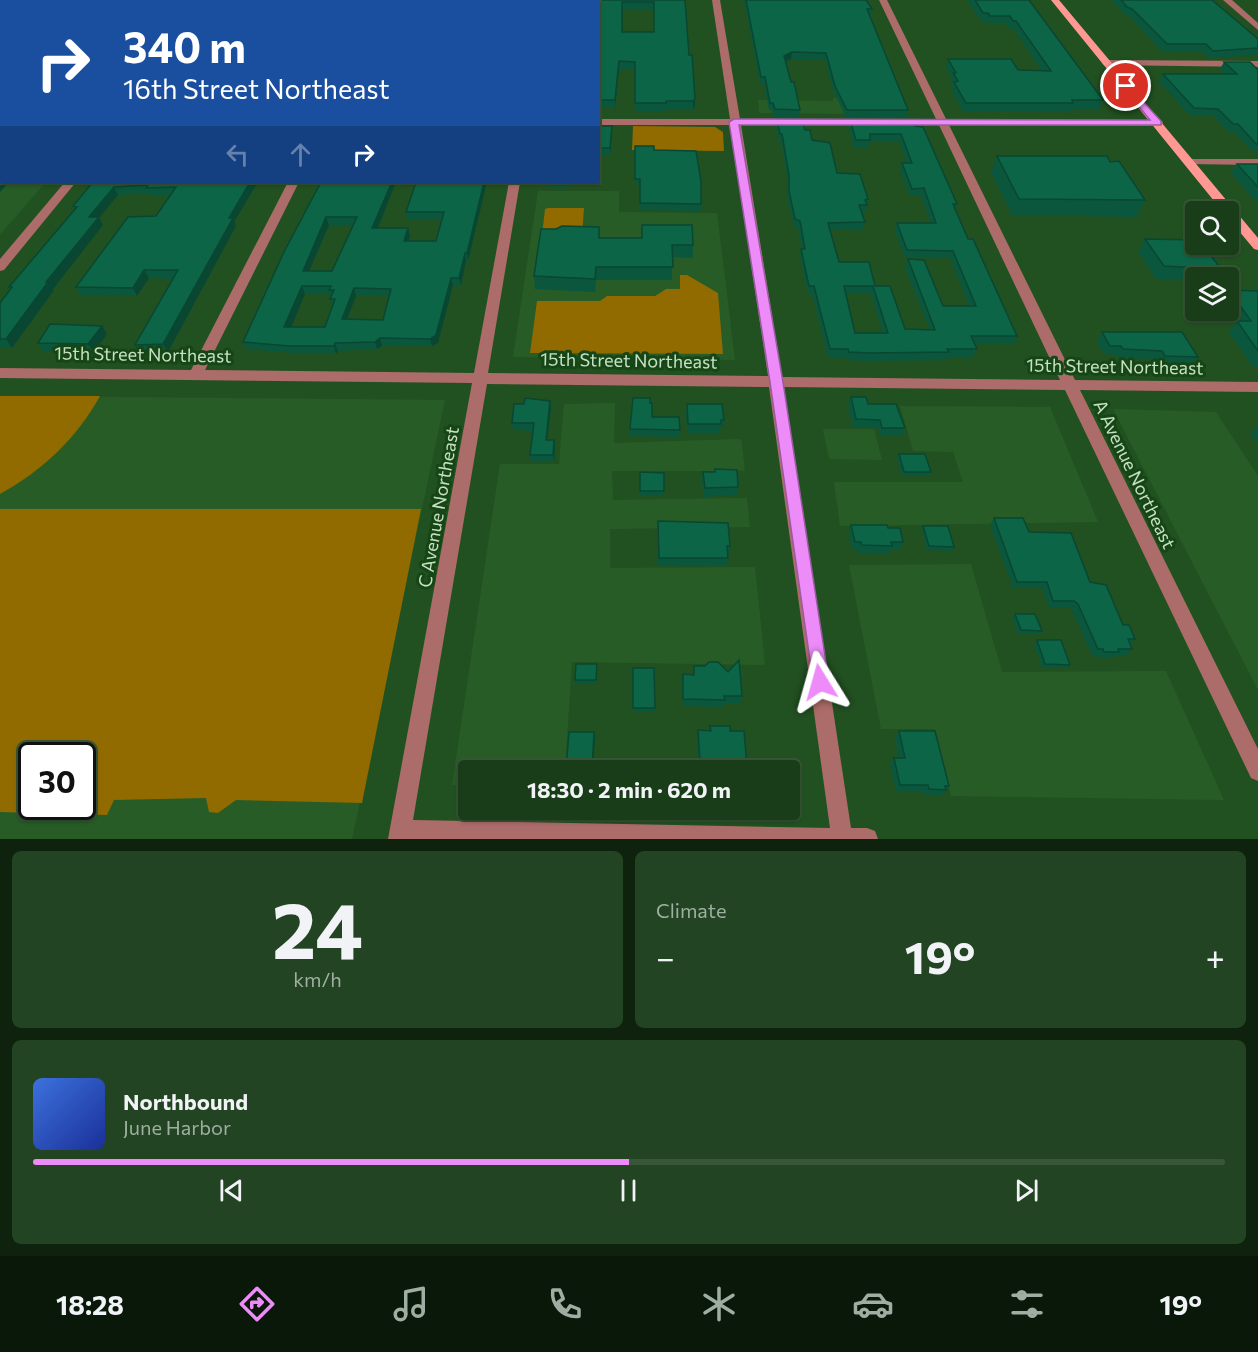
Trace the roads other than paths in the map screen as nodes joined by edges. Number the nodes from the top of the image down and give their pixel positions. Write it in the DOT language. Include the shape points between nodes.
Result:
graph roads {
  1 [pos="716,0"];
  2 [pos="883,0"];
  3 [pos="1055,0"];
  4 [pos="1227,0"];
  5 [pos="1258,27"];
  6 [pos="1107,63"];
  7 [pos="1258,64"];
  8 [pos="600,122"];
  9 [pos="734,122"];
  10 [pos="876,122"];
  11 [pos="888,122"];
  12 [pos="941,122"];
  13 [pos="1158,123"];
  14 [pos="1190,162"];
  15 [pos="1258,162"];
  16 [pos="69,183"];
  17 [pos="292,183"];
  18 [pos="515,183"];
  19 [pos="1258,246"];
  20 [pos="0,267"];
  21 [pos="0,373"];
  22 [pos="196,374"];
  23 [pos="481,378"];
  24 [pos="776,382"];
  25 [pos="1070,385"];
  26 [pos="1258,387"];
  27 [pos="1258,771"];
  28 [pos="399,835"];
  29 [pos="842,839"];
  30 [pos="867,839"];
  1 -- 9 [label="street"];
  2 -- 12 [label="street, A Avenue Northeast"];
  3 -- 6 [label="main road"];
  4 -- 5 [label="street"];
  6 -- 7 [label="street"];
  6 -- 13 [label="main road"];
  8 -- 9 [label="street"];
  9 -- 10 [label="street"];
  9 -- 24 [label="street"];
  11 -- 12 [label="street"];
  12 -- 13 [label="street"];
  12 -- 25 [label="street, A Avenue Northeast"];
  13 -- 14 [label="main road"];
  14 -- 15 [label="street"];
  14 -- 19 [label="main road"];
  16 -- 20 [label="street"];
  17 -- 22 [label="street"];
  18 -- 23 [label="street, C Avenue Northeast"];
  21 -- 22 [label="street, 15th Street Northeast"];
  22 -- 23 [label="street, 15th Street Northeast"];
  23 -- 24 [label="street, 15th Street Northeast"];
  23 -- 28 [label="street, C Avenue Northeast"];
  24 -- 25 [label="street, 15th Street Northeast"];
  24 -- 29 [label="street"];
  25 -- 26 [label="street, 15th Street Northeast"];
  25 -- 27 [label="street, A Avenue Northeast"];
  28 -- 29 [label="street"];
  29 -- 30 [label="street"];
}
